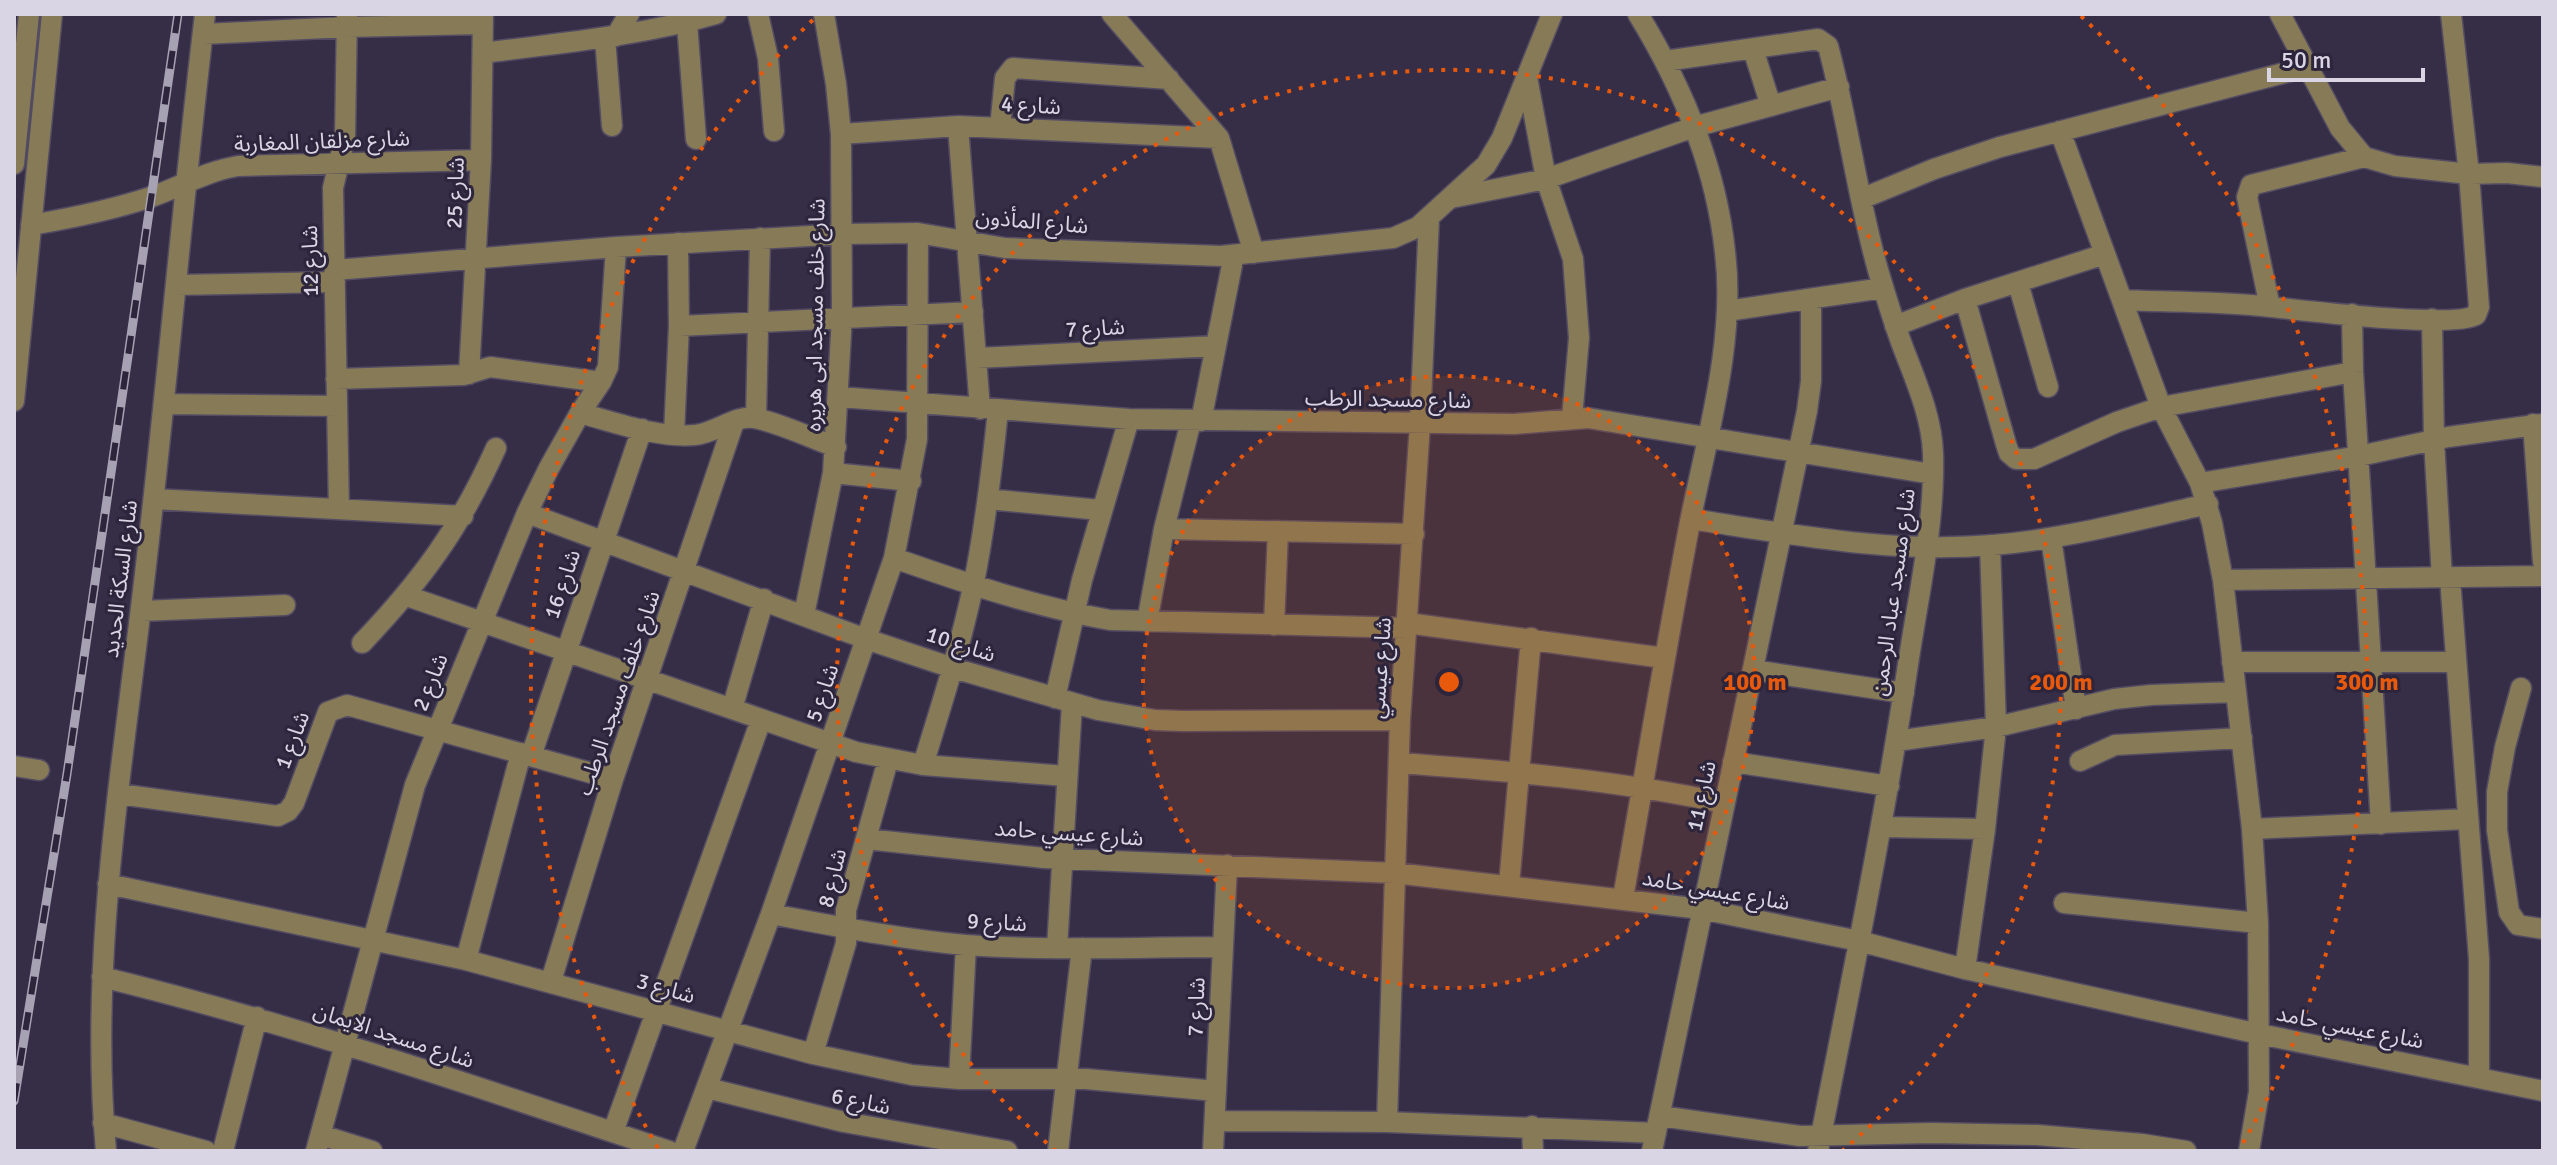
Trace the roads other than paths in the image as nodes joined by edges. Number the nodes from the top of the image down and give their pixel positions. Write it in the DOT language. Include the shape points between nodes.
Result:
graph roads {
  1 [pos="29,14"];
  2 [pos="52,14"];
  3 [pos="629,14"];
  4 [pos="716,14"];
  5 [pos="758,14"];
  6 [pos="824,14"];
  7 [pos="1112,14"];
  8 [pos="1552,14"];
  9 [pos="1638,14"];
  10 [pos="2280,14"];
  11 [pos="2451,14"];
  12 [pos="483,19"];
  13 [pos="347,20"];
  14 [pos="687,23"];
  15 [pos="204,24"];
  16 [pos="610,37"];
  17 [pos="1753,49"];
  18 [pos="483,53"];
  19 [pos="1665,61"];
  20 [pos="2307,67"];
  21 [pos="18,73"];
  22 [pos="46,75"];
  23 [pos="1527,76"];
  24 [pos="1169,79"];
  25 [pos="1839,87"];
  26 [pos="1771,106"];
  27 [pos="612,126"];
  28 [pos="958,126"];
  29 [pos="1694,127"];
  30 [pos="1000,128"];
  31 [pos="774,131"];
  32 [pos="2060,131"];
  33 [pos="841,134"];
  34 [pos="1219,138"];
  35 [pos="696,139"];
  36 [pos="2364,157"];
  37 [pos="481,160"];
  38 [pos="339,163"];
  39 [pos="14,164"];
  40 [pos="2469,174"];
  41 [pos="2543,177"];
  42 [pos="1546,179"];
  43 [pos="187,183"];
  44 [pos="1451,198"];
  45 [pos="1861,199"];
  46 [pos="1429,218"];
  47 [pos="31,225"];
  48 [pos="918,233"];
  49 [pos="844,234"];
  50 [pos="760,238"];
  51 [pos="967,240"];
  52 [pos="678,243"];
  53 [pos="616,247"];
  54 [pos="1244,254"];
  55 [pos="2105,254"];
  56 [pos="477,259"];
  57 [pos="335,276"];
  58 [pos="2018,283"];
  59 [pos="176,285"];
  60 [pos="1883,288"];
  61 [pos="1811,299"];
  62 [pos="1965,299"];
  63 [pos="2122,300"];
  64 [pos="2270,307"];
  65 [pos="1727,311"];
  66 [pos="973,312"];
  67 [pos="919,314"];
  68 [pos="2352,314"];
  69 [pos="842,317"];
  70 [pos="2432,319"];
  71 [pos="757,323"];
  72 [pos="679,326"];
  73 [pos="1895,326"];
  74 [pos="1216,346"];
  75 [pos="976,358"];
  76 [pos="2353,372"];
  77 [pos="469,374"];
  78 [pos="336,379"];
  79 [pos="601,382"];
  80 [pos="2048,387"];
  81 [pos="839,397"];
  82 [pos="14,401"];
  83 [pos="919,403"];
  84 [pos="164,404"];
  85 [pos="337,406"];
  86 [pos="2161,407"];
  87 [pos="989,409"];
  88 [pos="580,413"];
  89 [pos="756,418"];
  90 [pos="1572,418"];
  91 [pos="1129,419"];
  92 [pos="1196,421"];
  93 [pos="734,422"];
  94 [pos="1420,424"];
  95 [pos="2538,424"];
  96 [pos="642,429"];
  97 [pos="674,434"];
  98 [pos="1707,437"];
  99 [pos="2434,440"];
  100 [pos="836,447"];
  101 [pos="496,448"];
  102 [pos="1798,452"];
  103 [pos="2359,456"];
  104 [pos="833,473"];
  105 [pos="1932,474"];
  106 [pos="911,481"];
  107 [pos="2200,483"];
  108 [pos="154,499"];
  109 [pos="988,499"];
  110 [pos="2208,504"];
  111 [pos="339,509"];
  112 [pos="1100,510"];
  113 [pos="527,513"];
  114 [pos="463,516"];
  115 [pos="1691,519"];
  116 [pos="1164,529"];
  117 [pos="1278,531"];
  118 [pos="1782,533"];
  119 [pos="1414,534"];
  120 [pos="2051,538"];
  121 [pos="602,541"];
  122 [pos="1990,545"];
  123 [pos="1926,547"];
  124 [pos="894,558"];
  125 [pos="2543,562"];
  126 [pos="685,571"];
  127 [pos="2543,576"];
  128 [pos="2366,578"];
  129 [pos="2446,578"];
  130 [pos="2223,580"];
  131 [pos="973,585"];
  132 [pos="407,596"];
  133 [pos="764,599"];
  134 [pos="285,605"];
  135 [pos="141,611"];
  136 [pos="1073,613"];
  137 [pos="804,615"];
  138 [pos="1147,622"];
  139 [pos="480,623"];
  140 [pos="1274,625"];
  141 [pos="1407,625"];
  142 [pos="1531,638"];
  143 [pos="866,639"];
  144 [pos="362,643"];
  145 [pos="565,651"];
  146 [pos="1664,658"];
  147 [pos="2232,662"];
  148 [pos="2456,662"];
  149 [pos="2371,663"];
  150 [pos="953,668"];
  151 [pos="1753,670"];
  152 [pos="648,679"];
  153 [pos="2521,688"];
  154 [pos="2236,692"];
  155 [pos="1904,693"];
  156 [pos="1064,701"];
  157 [pos="732,709"];
  158 [pos="2076,709"];
  159 [pos="761,720"];
  160 [pos="1400,720"];
  161 [pos="1996,727"];
  162 [pos="437,730"];
  163 [pos="2242,738"];
  164 [pos="1896,741"];
  165 [pos="830,744"];
  166 [pos="526,754"];
  167 [pos="888,760"];
  168 [pos="2080,761"];
  169 [pos="1733,762"];
  170 [pos="1399,763"];
  171 [pos="923,765"];
  172 [pos="14,766"];
  173 [pos="39,770"];
  174 [pos="1519,772"];
  175 [pos="1066,776"];
  176 [pos="613,779"];
  177 [pos="1642,786"];
  178 [pos="1889,786"];
  179 [pos="119,794"];
  180 [pos="1724,803"];
  181 [pos="2467,819"];
  182 [pos="2381,824"];
  183 [pos="1883,827"];
  184 [pos="1985,829"];
  185 [pos="2252,829"];
  186 [pos="866,839"];
  187 [pos="1062,859"];
  188 [pos="1227,865"];
  189 [pos="1395,873"];
  190 [pos="108,884"];
  191 [pos="1509,885"];
  192 [pos="1623,898"];
  193 [pos="2064,903"];
  194 [pos="1701,909"];
  195 [pos="771,914"];
  196 [pos="2258,923"];
  197 [pos="846,927"];
  198 [pos="2543,929"];
  199 [pos="373,940"];
  200 [pos="1859,941"];
  201 [pos="966,945"];
  202 [pos="1222,947"];
  203 [pos="1057,948"];
  204 [pos="1082,948"];
  205 [pos="466,960"];
  206 [pos="1965,969"];
  207 [pos="102,977"];
  208 [pos="551,981"];
  209 [pos="659,1010"];
  210 [pos="257,1017"];
  211 [pos="728,1032"];
  212 [pos="2259,1034"];
  213 [pos="346,1043"];
  214 [pos="813,1054"];
  215 [pos="2479,1077"];
  216 [pos="959,1079"];
  217 [pos="1065,1079"];
  218 [pos="707,1088"];
  219 [pos="1216,1091"];
  220 [pos="2543,1091"];
  221 [pos="1215,1121"];
  222 [pos="1387,1122"];
  223 [pos="103,1123"];
  224 [pos="1532,1126"];
  225 [pos="613,1132"];
  226 [pos="1656,1133"];
  227 [pos="318,1143"];
  228 [pos="1819,1144"];
  229 [pos="106,1151"];
  230 [pos="206,1151"];
  231 [pos="223,1151"];
  232 [pos="372,1151"];
  233 [pos="669,1151"];
  234 [pos="683,1151"];
  235 [pos="1007,1151"];
  236 [pos="1058,1151"];
  237 [pos="1213,1151"];
  238 [pos="1533,1151"];
  239 [pos="2186,1151"];
  240 [pos="2249,1151"];
  1 -- 21 [label="street"];
  2 -- 22 [label="street"];
  3 -- 16 [label="street"];
  4 -- 14 [label="street"];
  5 -- 31 [label="street"];
  6 -- 33 [label="street, شارع خلف مسجد ابى هريره"];
  7 -- 24 [label="street"];
  8 -- 23 [label="street, شارع المأذون"];
  9 -- 19 [label="street"];
  10 -- 20 [label="street"];
  11 -- 40 [label="street"];
  12 -- 13 [label="street"];
  12 -- 18 [label="street, شارع 25"];
  13 -- 15 [label="street"];
  13 -- 38 [label="street, شارع 12" via="345,137"];
  14 -- 16 [label="street"];
  14 -- 35 [label="street"];
  15 -- 43 [label="street, شارع السكة الحديد"];
  16 -- 18 [label="street"];
  16 -- 27 [label="street"];
  17 -- 19 [label="street"];
  17 -- 25 [label="street, شارع مسجد عباد الرحمن" via="1818,39 1828,46"];
  17 -- 26 [label="street"];
  18 -- 37 [label="street, شارع 25"];
  19 -- 29 [label="street"];
  20 -- 32 [label="street"];
  20 -- 36 [label="street" via="2340,128"];
  21 -- 22 [label="street"];
  21 -- 39 [label="street"];
  22 -- 47 [label="street"];
  23 -- 42 [label="street"];
  23 -- 44 [label="street, شارع المأذون" via="1486,165"];
  24 -- 30 [label="street" via="1013,68 1005,78"];
  24 -- 34 [label="street"];
  25 -- 26 [label="street"];
  25 -- 45 [label="street, شارع مسجد عباد الرحمن"];
  26 -- 29 [label="street"];
  28 -- 30 [label="street, شارع 4"];
  28 -- 33 [label="street, شارع 4"];
  28 -- 51 [label="street"];
  29 -- 42 [label="street"];
  29 -- 65 [label="street" via="1721,223"];
  30 -- 34 [label="street, شارع 4"];
  32 -- 45 [label="street" via="1967,157"];
  32 -- 55 [label="street"];
  33 -- 49 [label="street, شارع خلف مسجد ابى هريره"];
  34 -- 54 [label="street"];
  36 -- 40 [label="street"];
  36 -- 64 [label="street" via="2251,185 2247,197"];
  37 -- 38 [label="street, شارع مزلقان المغاربة"];
  37 -- 56 [label="street, شارع 25"];
  38 -- 43 [label="street, شارع مزلقان المغاربة" via="238,166"];
  38 -- 57 [label="street, شارع 12" via="333,188"];
  40 -- 41 [label="street"];
  40 -- 70 [label="street" via="2478,312 2467,319"];
  42 -- 44 [label="street"];
  42 -- 90 [label="street" via="1577,287"];
  43 -- 47 [label="street, شارع مزلقان المغاربة" via="113,209"];
  43 -- 59 [label="street, شارع السكة الحديد"];
  44 -- 46 [label="street, شارع المأذون"];
  45 -- 60 [label="street, شارع مسجد عباد الرحمن"];
  46 -- 54 [label="street, شارع المأذون" via="1393,238"];
  46 -- 94 [label="street, شارع عيسي"];
  47 -- 82 [label="street"];
  48 -- 49 [label="street, شارع المأذون"];
  48 -- 51 [label="street, شارع المأذون"];
  48 -- 67 [label="street, شارع 5"];
  49 -- 50 [label="street, شارع المأذون"];
  49 -- 69 [label="street, شارع خلف مسجد ابى هريره"];
  50 -- 52 [label="street, شارع المأذون"];
  50 -- 71 [label="street"];
  51 -- 54 [label="street, شارع المأذون" via="1005,248"];
  51 -- 66 [label="street"];
  52 -- 53 [label="street, شارع المأذون"];
  52 -- 72 [label="street"];
  53 -- 56 [label="street, شارع المأذون"];
  53 -- 79 [label="street, شارع 2" via="610,354"];
  54 -- 74 [label="street"];
  55 -- 58 [label="street"];
  55 -- 63 [label="street"];
  56 -- 57 [label="street, شارع المأذون"];
  56 -- 77 [label="street, شارع 25"];
  57 -- 59 [label="street, شارع المأذون"];
  57 -- 78 [label="street, شارع 12"];
  58 -- 62 [label="street"];
  58 -- 80 [label="street"];
  59 -- 84 [label="street, شارع السكة الحديد"];
  60 -- 61 [label="street"];
  60 -- 73 [label="street, شارع مسجد عباد الرحمن"];
  61 -- 65 [label="street"];
  61 -- 102 [label="street, شارع 11" via="1811,381"];
  62 -- 73 [label="street"];
  62 -- 86 [label="street" via="2006,444 2016,459 2043,456"];
  63 -- 64 [label="street"];
  63 -- 86 [label="street"];
  64 -- 68 [label="street"];
  65 -- 98 [label="street"];
  66 -- 67 [label="street"];
  66 -- 75 [label="street"];
  67 -- 69 [label="street"];
  67 -- 83 [label="street, شارع 5"];
  68 -- 70 [label="street"];
  68 -- 76 [label="street"];
  69 -- 71 [label="street"];
  69 -- 81 [label="street, شارع خلف مسجد ابى هريره"];
  70 -- 99 [label="street"];
  71 -- 72 [label="street"];
  71 -- 89 [label="street"];
  72 -- 97 [label="street"];
  73 -- 105 [label="street, شارع مسجد عباد الرحمن" via="1927,412"];
  74 -- 75 [label="street, شارع 7"];
  74 -- 92 [label="street"];
  75 -- 87 [label="street"];
  76 -- 86 [label="street"];
  76 -- 103 [label="street"];
  77 -- 78 [label="street"];
  77 -- 79 [label="street" via="490,367"];
  78 -- 85 [label="street, شارع 12"];
  79 -- 88 [label="street, شارع 2"];
  81 -- 83 [label="street, شارع مسجد الرطب"];
  81 -- 100 [label="street, شارع خلف مسجد ابى هريره"];
  83 -- 87 [label="street, شارع مسجد الرطب"];
  83 -- 106 [label="street, شارع 5"];
  84 -- 85 [label="street"];
  84 -- 108 [label="street, شارع السكة الحديد"];
  85 -- 111 [label="street, شارع 12"];
  86 -- 107 [label="street"];
  87 -- 91 [label="street, شارع مسجد الرطب"];
  87 -- 109 [label="street"];
  88 -- 96 [label="street"];
  88 -- 113 [label="street, شارع 2"];
  89 -- 93 [label="street"];
  89 -- 100 [label="street"];
  90 -- 94 [label="street, شارع مسجد الرطب" via="1529,424"];
  90 -- 98 [label="street, شارع مسجد الرطب"];
  91 -- 92 [label="street, شارع مسجد الرطب"];
  91 -- 112 [label="street"];
  92 -- 94 [label="street, شارع مسجد الرطب"];
  92 -- 116 [label="street"];
  93 -- 97 [label="street" via="709,433"];
  93 -- 126 [label="street, شارع خلف مسجد الرطب"];
  94 -- 119 [label="street, شارع عيسي"];
  95 -- 99 [label="street"];
  95 -- 125 [label="street"];
  96 -- 97 [label="street"];
  96 -- 121 [label="street, شارع 16"];
  98 -- 102 [label="street, شارع مسجد الرطب"];
  98 -- 115 [label="street"];
  99 -- 103 [label="street"];
  99 -- 129 [label="street"];
  100 -- 104 [label="street, شارع خلف مسجد ابى هريره"];
  101 -- 114 [label="street"];
  102 -- 105 [label="street, شارع مسجد الرطب"];
  102 -- 118 [label="street, شارع 11"];
  103 -- 107 [label="street"];
  103 -- 128 [label="street"];
  104 -- 106 [label="street"];
  104 -- 137 [label="street, شارع خلف مسجد ابى هريره"];
  105 -- 123 [label="street, شارع مسجد عباد الرحمن"];
  106 -- 124 [label="street, شارع 5"];
  107 -- 110 [label="street"];
  108 -- 111 [label="street"];
  108 -- 135 [label="street, شارع السكة الحديد"];
  109 -- 112 [label="street"];
  109 -- 131 [label="street"];
  110 -- 120 [label="street"];
  110 -- 130 [label="street"];
  111 -- 114 [label="street"];
  112 -- 136 [label="street"];
  113 -- 121 [label="street, شارع 10"];
  113 -- 139 [label="street, شارع 2"];
  114 -- 132 [label="street"];
  115 -- 118 [label="street"];
  115 -- 146 [label="street"];
  116 -- 117 [label="street"];
  116 -- 138 [label="street"];
  117 -- 119 [label="street"];
  117 -- 140 [label="street"];
  118 -- 123 [label="street"];
  118 -- 151 [label="street, شارع 11"];
  119 -- 141 [label="street, شارع عيسي"];
  120 -- 122 [label="street"];
  120 -- 158 [label="street"];
  121 -- 126 [label="street, شارع 10"];
  121 -- 145 [label="street, شارع 16"];
  122 -- 123 [label="street"];
  122 -- 161 [label="street"];
  123 -- 155 [label="street, شارع مسجد عباد الرحمن"];
  124 -- 131 [label="street"];
  124 -- 143 [label="street, شارع 5"];
  126 -- 133 [label="street, شارع 10"];
  126 -- 152 [label="street, شارع خلف مسجد الرطب"];
  127 -- 129 [label="street"];
  128 -- 129 [label="street"];
  128 -- 130 [label="street"];
  128 -- 149 [label="street"];
  129 -- 148 [label="street"];
  130 -- 147 [label="street"];
  131 -- 136 [label="street"];
  131 -- 150 [label="street"];
  132 -- 139 [label="street"];
  132 -- 144 [label="street"];
  133 -- 137 [label="street, شارع 10"];
  133 -- 157 [label="street"];
  134 -- 135 [label="street"];
  135 -- 179 [label="street, شارع السكة الحديد"];
  136 -- 138 [label="street"];
  136 -- 156 [label="street"];
  137 -- 143 [label="street, شارع 10"];
  138 -- 140 [label="street"];
  139 -- 145 [label="street"];
  139 -- 162 [label="street, شارع 2"];
  140 -- 141 [label="street"];
  141 -- 142 [label="street"];
  141 -- 160 [label="street, شارع عيسي"];
  142 -- 146 [label="street"];
  142 -- 174 [label="street"];
  143 -- 150 [label="street, شارع 10"];
  143 -- 165 [label="street, شارع 5"];
  145 -- 152 [label="street"];
  145 -- 166 [label="street, شارع 16"];
  146 -- 177 [label="street"];
  147 -- 149 [label="street"];
  147 -- 154 [label="street"];
  148 -- 149 [label="street"];
  148 -- 181 [label="street"];
  149 -- 182 [label="street"];
  150 -- 156 [label="street, شارع 10"];
  150 -- 171 [label="street"];
  151 -- 155 [label="street"];
  151 -- 169 [label="street, شارع 11"];
  152 -- 157 [label="street"];
  152 -- 176 [label="street, شارع خلف مسجد الرطب"];
  153 -- 198 [label="street" via="2497,792 2497,830 2509,912 2518,925"];
  154 -- 158 [label="street" via="2151,695"];
  154 -- 163 [label="street"];
  155 -- 164 [label="street, شارع مسجد عباد الرحمن"];
  156 -- 160 [label="street, شارع 10" via="1155,720"];
  156 -- 175 [label="street"];
  157 -- 159 [label="street"];
  158 -- 161 [label="street"];
  159 -- 165 [label="street"];
  159 -- 209 [label="street"];
  160 -- 170 [label="street, شارع عيسي"];
  161 -- 164 [label="street"];
  161 -- 184 [label="street"];
  162 -- 166 [label="street, شارع 1"];
  162 -- 179 [label="street, شارع 1" via="347,705 328,712 294,803 278,816"];
  162 -- 199 [label="street, شارع 2" via="405,816"];
  163 -- 168 [label="street" via="2124,743"];
  163 -- 185 [label="street"];
  164 -- 178 [label="street, شارع مسجد عباد الرحمن"];
  165 -- 167 [label="street"];
  165 -- 195 [label="street, شارع 5"];
  166 -- 176 [label="street, شارع 1"];
  166 -- 205 [label="street, شارع 16"];
  167 -- 171 [label="street"];
  167 -- 186 [label="street, شارع 8"];
  169 -- 178 [label="street"];
  169 -- 180 [label="street, شارع 11"];
  170 -- 174 [label="street"];
  170 -- 189 [label="street, شارع عيسي"];
  171 -- 175 [label="street"];
  172 -- 173 [label="street"];
  174 -- 177 [label="street"];
  174 -- 191 [label="street"];
  175 -- 187 [label="street"];
  176 -- 208 [label="street, شارع خلف مسجد الرطب"];
  177 -- 180 [label="street"];
  177 -- 192 [label="street"];
  178 -- 183 [label="street, شارع مسجد عباد الرحمن"];
  179 -- 190 [label="street, شارع السكة الحديد"];
  180 -- 194 [label="street, شارع 11"];
  181 -- 182 [label="street"];
  181 -- 215 [label="street" via="2479,959"];
  182 -- 185 [label="street"];
  183 -- 184 [label="street"];
  183 -- 200 [label="street, شارع مسجد عباد الرحمن"];
  184 -- 206 [label="street"];
  185 -- 196 [label="street"];
  186 -- 187 [label="street, شارع عيسي حامد"];
  186 -- 197 [label="street, شارع 8"];
  187 -- 188 [label="street, شارع عيسي حامد"];
  187 -- 203 [label="street"];
  188 -- 189 [label="street, شارع عيسي حامد"];
  188 -- 202 [label="street, شارع 7"];
  189 -- 191 [label="street, شارع عيسي حامد"];
  189 -- 222 [label="street, شارع عيسي"];
  190 -- 199 [label="street, شارع 3"];
  190 -- 207 [label="street, شارع السكة الحديد"];
  191 -- 192 [label="street, شارع عيسي حامد"];
  192 -- 194 [label="street, شارع عيسي حامد"];
  193 -- 196 [label="street"];
  194 -- 200 [label="street, شارع عيسي حامد"];
  194 -- 226 [label="street, شارع 11"];
  195 -- 197 [label="street, شارع 9"];
  195 -- 211 [label="street, شارع 5"];
  196 -- 212 [label="street"];
  197 -- 201 [label="street, شارع 9"];
  197 -- 214 [label="street, شارع 8" via="846,943"];
  199 -- 205 [label="street, شارع 3"];
  199 -- 213 [label="street, شارع 2"];
  200 -- 206 [label="street, شارع عيسي حامد"];
  200 -- 228 [label="street, شارع مسجد عباد الرحمن"];
  201 -- 203 [label="street, شارع 9"];
  201 -- 216 [label="street"];
  202 -- 204 [label="street, شارع 9"];
  202 -- 219 [label="street, شارع 7"];
  203 -- 204 [label="street, شارع 9"];
  204 -- 217 [label="street"];
  205 -- 208 [label="street, شارع 3"];
  206 -- 212 [label="street, شارع عيسي حامد"];
  207 -- 210 [label="street, شارع مسجد الايمان"];
  207 -- 223 [label="street, شارع السكة الحديد"];
  208 -- 209 [label="street, شارع 3"];
  209 -- 211 [label="street, شارع 3"];
  209 -- 225 [label="street"];
  210 -- 213 [label="street, شارع مسجد الايمان"];
  210 -- 231 [label="street"];
  211 -- 214 [label="street, شارع 3"];
  211 -- 218 [label="street, شارع 5"];
  212 -- 215 [label="street, شارع عيسي حامد"];
  212 -- 240 [label="street" via="2259,1092"];
  213 -- 225 [label="street, شارع مسجد الايمان"];
  213 -- 227 [label="street, شارع 2"];
  214 -- 216 [label="street, شارع 3"];
  215 -- 220 [label="street, شارع عيسي حامد"];
  216 -- 217 [label="street, شارع 3"];
  217 -- 219 [label="street, شارع 3"];
  217 -- 236 [label="street"];
  218 -- 234 [label="street, شارع 5"];
  218 -- 235 [label="street, شارع 6" via="844,1122"];
  219 -- 221 [label="street, شارع 7"];
  221 -- 222 [label="street"];
  221 -- 237 [label="street, شارع 7"];
  222 -- 224 [label="street"];
  223 -- 229 [label="street, شارع السكة الحديد"];
  223 -- 230 [label="street"];
  224 -- 226 [label="street"];
  224 -- 238 [label="street"];
  225 -- 233 [label="street, شارع مسجد الايمان"];
  226 -- 228 [label="street" via="1777,1134"];
  227 -- 232 [label="street"];
  228 -- 239 [label="street" via="1931,1133 2037,1135"];
}
